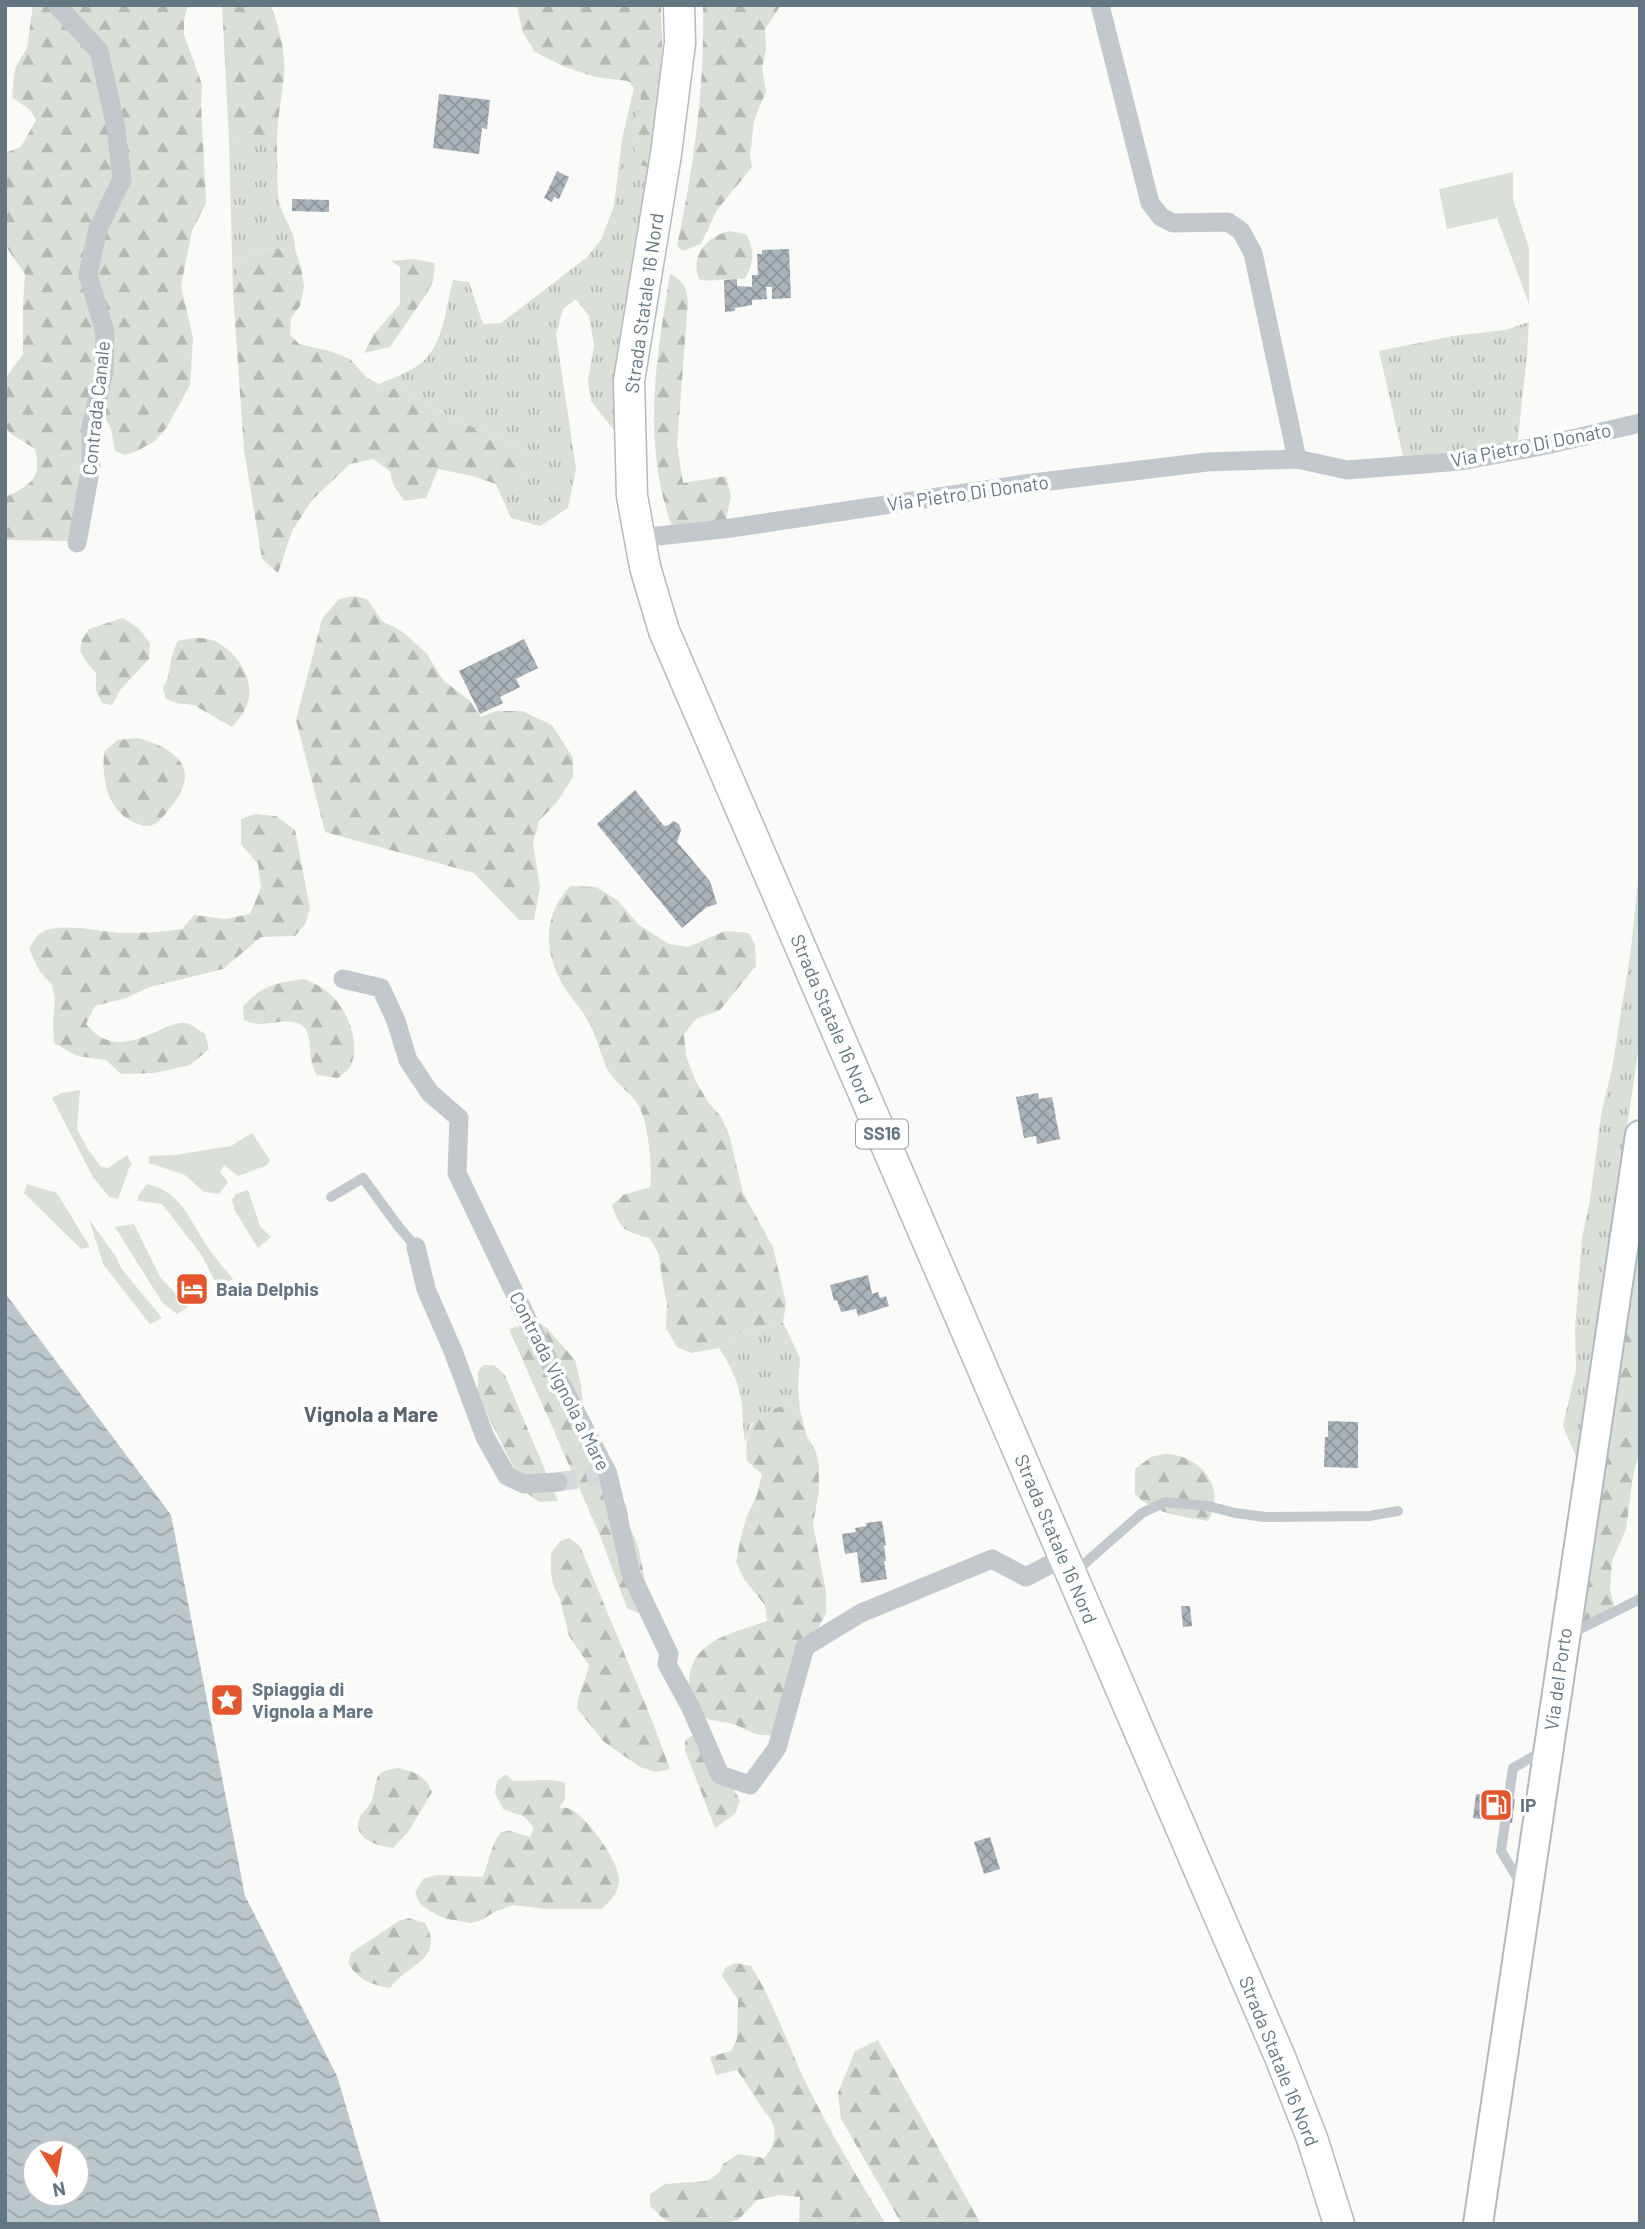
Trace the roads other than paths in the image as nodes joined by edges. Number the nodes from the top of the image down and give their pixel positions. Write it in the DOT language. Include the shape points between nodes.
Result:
graph roads {
  1 [pos="57,5"];
  2 [pos="679,5"];
  3 [pos="1100,5"];
  4 [pos="1640,423"];
  5 [pos="1297,459"];
  6 [pos="640,538"];
  7 [pos="76,543"];
  8 [pos="343,979"];
  9 [pos="1640,1135"];
  10 [pos="331,1197"];
  11 [pos="416,1247"];
  12 [pos="558,1482"];
  13 [pos="1398,1511"];
  14 [pos="1068,1566"];
  15 [pos="1640,1599"];
  16 [pos="1565,1637"];
  17 [pos="1339,2224"];
  18 [pos="1479,2224"];
  1 -- 7 [label="street, Contrada Canale" via="99,51 122,179 98,229 88,275 105,332 104,371 91,428 91,466"];
  2 -- 6 [label="main road, Strada Statale 16 Nord / SS16" via="680,43 666,154 629,381 632,496"];
  3 -- 5 [label="street" via="1150,203 1173,223 1228,222 1241,231 1253,253"];
  4 -- 5 [label="street, Via Pietro Di Donato" via="1461,461 1347,470"];
  5 -- 6 [label="street, Via Pietro Di Donato" via="1208,462 1064,479"];
  6 -- 14 [label="main road, Strada Statale 16 Nord / SS16" via="664,631"];
  8 -- 14 [label="street, Contrada Vignola a Mare" via="381,988 408,1060 430,1093 459,1118 457,1173 608,1474 631,1574 669,1654 667,1664 720,1775 751,1785 778,1748 805,1647 861,1613 992,1559 1026,1577"];
  9 -- 16 [label="street, Via del Porto"];
  10 -- 11 [label="lane" via="363,1178"];
  11 -- 12 [label="street" via="426,1289 485,1437 503,1469 524,1484"];
  13 -- 14 [label="lane" via="1368,1517 1265,1517 1165,1502"];
  14 -- 17 [label="main road, Strada Statale 16 Nord / SS16" via="1280,2057"];
  15 -- 16 [label="lane"];
  16 -- 18 [label="street, Via del Porto"];
}
